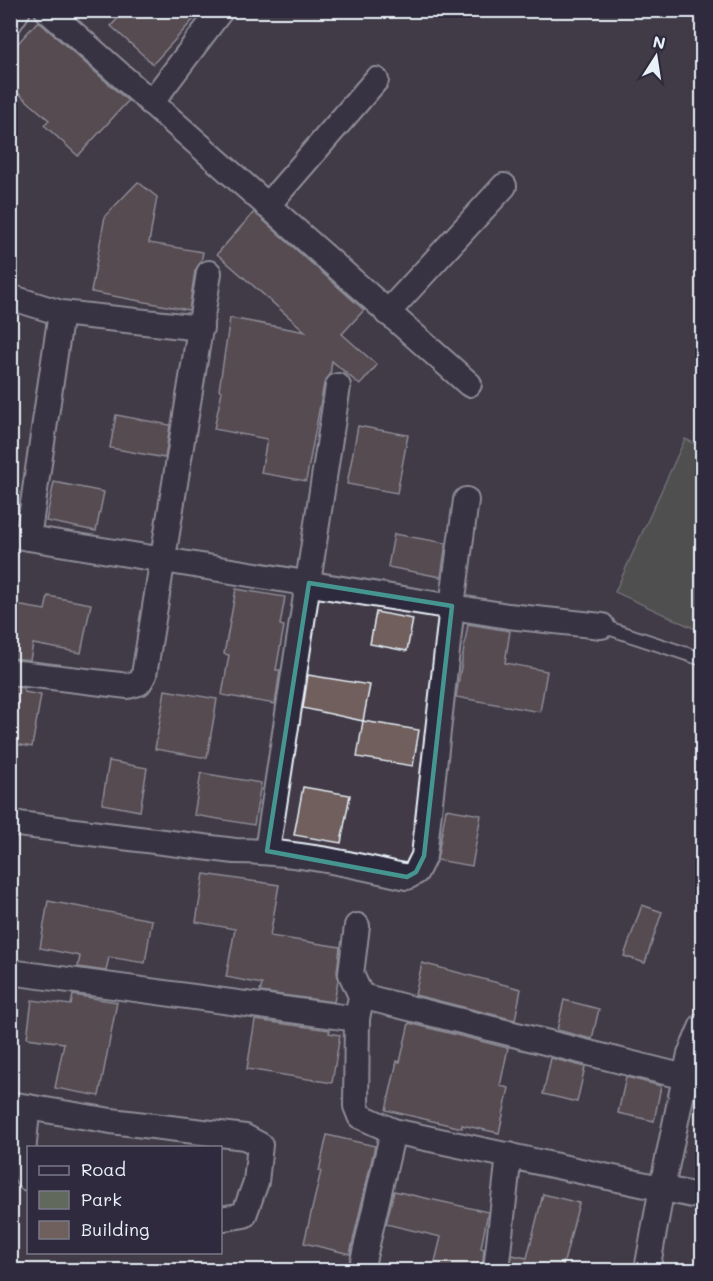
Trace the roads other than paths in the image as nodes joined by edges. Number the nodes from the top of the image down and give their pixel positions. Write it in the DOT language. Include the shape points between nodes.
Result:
graph roads {
  1 [pos="18,10"];
  2 [pos="47,10"];
  3 [pos="221,10"];
  4 [pos="10,22"];
  5 [pos="376,80"];
  6 [pos="151,103"];
  7 [pos="504,186"];
  8 [pos="267,206"];
  9 [pos="209,273"];
  10 [pos="10,297"];
  11 [pos="62,313"];
  12 [pos="387,313"];
  13 [pos="201,328"];
  14 [pos="469,384"];
  15 [pos="338,386"];
  16 [pos="466,500"];
  17 [pos="19,536"];
  18 [pos="163,559"];
  19 [pos="309,583"];
  20 [pos="452,606"];
  21 [pos="602,626"];
  22 [pos="702,659"];
  23 [pos="10,672"];
  24 [pos="10,823"];
  25 [pos="267,851"];
  26 [pos="357,926"];
  27 [pos="10,972"];
  28 [pos="359,1008"];
  29 [pos="702,1026"];
  30 [pos="685,1077"];
  31 [pos="19,1106"];
  32 [pos="393,1131"];
  33 [pos="509,1155"];
  34 [pos="27,1176"];
  35 [pos="662,1187"];
  36 [pos="702,1197"];
  37 [pos="222,1219"];
  38 [pos="362,1270"];
  39 [pos="496,1270"];
  40 [pos="647,1270"];
  1 -- 4 [label="street"];
  2 -- 6 [label="street"];
  3 -- 6 [label="street"];
  5 -- 8 [label="street"];
  6 -- 8 [label="street"];
  7 -- 12 [label="street"];
  8 -- 12 [label="street"];
  9 -- 13 [label="street"];
  10 -- 11 [label="street"];
  11 -- 13 [label="street"];
  11 -- 17 [label="street"];
  12 -- 14 [label="street"];
  13 -- 18 [label="street"];
  15 -- 19 [label="street"];
  16 -- 20 [label="street"];
  17 -- 18 [label="street"];
  18 -- 19 [label="street"];
  18 -- 23 [label="street" via="144,675 139,683 128,686"];
  19 -- 20 [label="street"];
  19 -- 25 [label="street"];
  20 -- 21 [label="street"];
  20 -- 25 [label="street" via="424,856 416,872 407,878"];
  21 -- 22 [label="lane"];
  24 -- 25 [label="street" via="235,851"];
  26 -- 28 [label="street" via="351,974"];
  27 -- 28 [label="street"];
  28 -- 30 [label="street"];
  28 -- 32 [label="street" via="356,1106 360,1116"];
  29 -- 30 [label="street"];
  30 -- 35 [label="street"];
  31 -- 34 [label="street"];
  31 -- 37 [label="street" via="245,1137 260,1145 256,1182 244,1215"];
  32 -- 33 [label="street"];
  32 -- 38 [label="street"];
  33 -- 35 [label="street"];
  33 -- 39 [label="street"];
  35 -- 36 [label="street"];
  35 -- 40 [label="street"];
}
